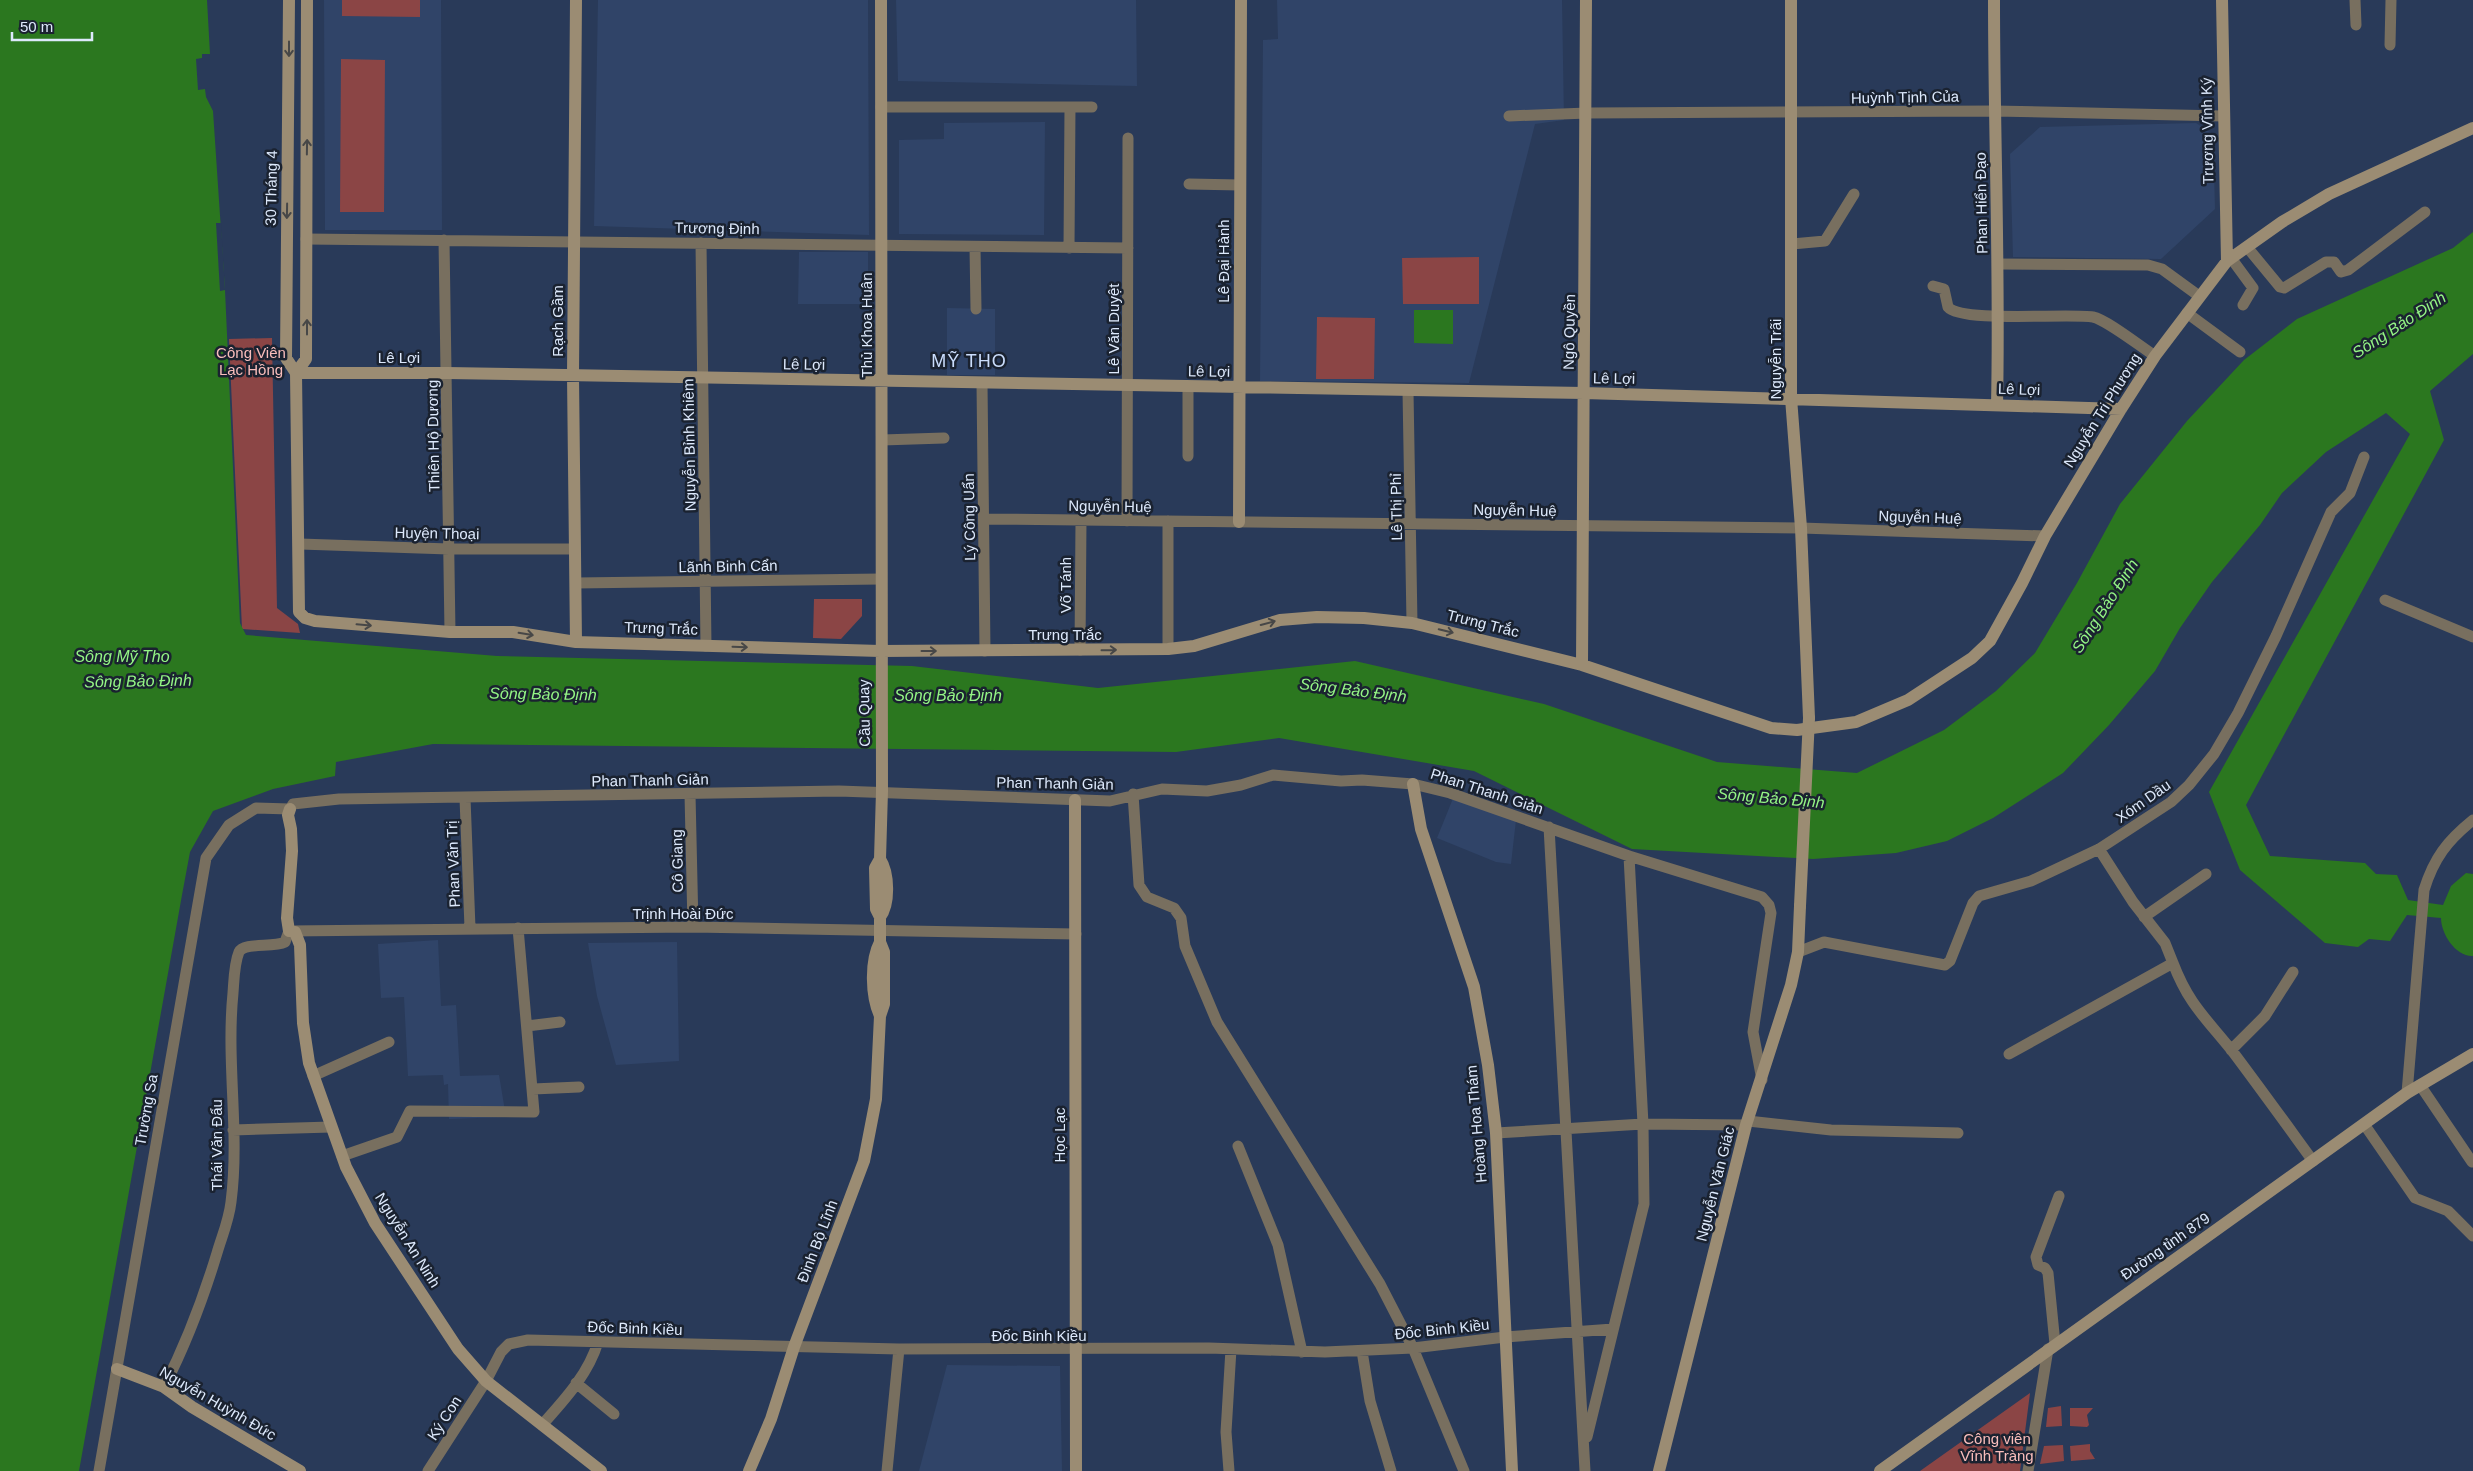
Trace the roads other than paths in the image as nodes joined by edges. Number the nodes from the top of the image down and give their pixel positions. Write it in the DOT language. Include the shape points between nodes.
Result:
graph roads {
  1 [pos="289,0"];
  2 [pos="307,0"];
  3 [pos="576,0"];
  4 [pos="881,0"];
  5 [pos="1241,0"];
  6 [pos="1586,0"];
  7 [pos="1792,0"];
  8 [pos="1994,0"];
  9 [pos="2222,0"];
  10 [pos="2355,0"];
  11 [pos="2391,0"];
  12 [pos="2356,25"];
  13 [pos="289,29"];
  14 [pos="306,30"];
  15 [pos="2390,45"];
  16 [pos="882,107"];
  17 [pos="1070,107"];
  18 [pos="1092,107"];
  19 [pos="1994,111"];
  20 [pos="1587,113"];
  21 [pos="1791,113"];
  22 [pos="1509,116"];
  23 [pos="2223,116"];
  24 [pos="2473,128"];
  25 [pos="1128,138"];
  26 [pos="1189,184"];
  27 [pos="1240,185"];
  28 [pos="1854,194"];
  29 [pos="2424,212"];
  30 [pos="287,239"];
  31 [pos="306,239"];
  32 [pos="444,240"];
  33 [pos="574,241"];
  34 [pos="701,243"];
  35 [pos="1792,244"];
  36 [pos="881,246"];
  37 [pos="975,247"];
  38 [pos="2246,247"];
  39 [pos="1069,248"];
  40 [pos="1128,248"];
  41 [pos="2229,260"];
  42 [pos="1998,264"];
  43 [pos="1933,286"];
  44 [pos="2199,296"];
  45 [pos="2242,304"];
  46 [pos="976,309"];
  47 [pos="2187,313"];
  48 [pos="1999,316"];
  49 [pos="2240,352"];
  50 [pos="2155,356"];
  51 [pos="296,373"];
  52 [pos="447,373"];
  53 [pos="573,376"];
  54 [pos="703,378"];
  55 [pos="882,381"];
  56 [pos="982,383"];
  57 [pos="1128,386"];
  58 [pos="1188,387"];
  59 [pos="1238,388"];
  60 [pos="1408,391"];
  61 [pos="1584,393"];
  62 [pos="1791,398"];
  63 [pos="1997,405"];
  64 [pos="2121,409"];
  65 [pos="944,438"];
  66 [pos="882,440"];
  67 [pos="1188,456"];
  68 [pos="2364,457"];
  69 [pos="984,519"];
  70 [pos="1081,520"];
  71 [pos="1127,521"];
  72 [pos="1168,521"];
  73 [pos="1239,522"];
  74 [pos="1412,524"];
  75 [pos="1582,526"];
  76 [pos="1801,528"];
  77 [pos="2045,536"];
  78 [pos="300,544"];
  79 [pos="449,549"];
  80 [pos="574,549"];
  81 [pos="881,579"];
  82 [pos="705,581"];
  83 [pos="576,583"];
  84 [pos="2385,600"];
  85 [pos="315,621"];
  86 [pos="1412,622"];
  87 [pos="450,632"];
  88 [pos="2473,637"];
  89 [pos="576,642"];
  90 [pos="706,646"];
  91 [pos="1168,649"];
  92 [pos="985,650"];
  93 [pos="1080,650"];
  94 [pos="880,655"];
  95 [pos="1582,665"];
  96 [pos="1797,730"];
  97 [pos="881,774"];
  98 [pos="1412,784"];
  99 [pos="882,791"];
  100 [pos="690,794"];
  101 [pos="1133,794"];
  102 [pos="466,798"];
  103 [pos="1075,800"];
  104 [pos="290,808"];
  105 [pos="2473,820"];
  106 [pos="1549,827"];
  107 [pos="2099,849"];
  108 [pos="1629,856"];
  109 [pos="2206,874"];
  110 [pos="1800,906"];
  111 [pos="2144,917"];
  112 [pos="693,927"];
  113 [pos="470,928"];
  114 [pos="518,928"];
  115 [pos="880,930"];
  116 [pos="292,932"];
  117 [pos="1076,934"];
  118 [pos="1798,952"];
  119 [pos="2173,963"];
  120 [pos="2293,972"];
  121 [pos="560,1022"];
  122 [pos="528,1026"];
  123 [pos="389,1042"];
  124 [pos="2231,1050"];
  125 [pos="2009,1054"];
  126 [pos="2473,1054"];
  127 [pos="313,1076"];
  128 [pos="1762,1080"];
  129 [pos="2420,1085"];
  130 [pos="578,1086"];
  131 [pos="533,1089"];
  132 [pos="2407,1093"];
  133 [pos="1747,1123"];
  134 [pos="1643,1124"];
  135 [pos="2364,1124"];
  136 [pos="331,1127"];
  137 [pos="1567,1128"];
  138 [pos="233,1130"];
  139 [pos="1496,1133"];
  140 [pos="1958,1133"];
  141 [pos="1238,1146"];
  142 [pos="342,1156"];
  143 [pos="2312,1161"];
  144 [pos="2472,1162"];
  145 [pos="2060,1196"];
  146 [pos="2473,1236"];
  147 [pos="1613,1329"];
  148 [pos="1578,1331"];
  149 [pos="1505,1337"];
  150 [pos="598,1342"];
  151 [pos="2052,1347"];
  152 [pos="794,1348"];
  153 [pos="1412,1348"];
  154 [pos="1231,1349"];
  155 [pos="899,1350"];
  156 [pos="1076,1350"];
  157 [pos="1362,1351"];
  158 [pos="1302,1352"];
  159 [pos="117,1369"];
  160 [pos="486,1381"];
  161 [pos="576,1383"];
  162 [pos="164,1387"];
  163 [pos="614,1414"];
  164 [pos="542,1426"];
  165 [pos="1584,1450"];
  166 [pos="99,1471"];
  167 [pos="300,1471"];
  168 [pos="428,1471"];
  169 [pos="601,1471"];
  170 [pos="749,1471"];
  171 [pos="887,1471"];
  172 [pos="1076,1471"];
  173 [pos="1229,1471"];
  174 [pos="1391,1471"];
  175 [pos="1464,1471"];
  176 [pos="1512,1471"];
  177 [pos="1585,1471"];
  178 [pos="1659,1471"];
  179 [pos="1880,1471"];
  180 [pos="2028,1471"];
  1 -- 13 [label="street, 30 Tháng 4"];
  2 -- 14 [label="street, 30 Tháng 4"];
  3 -- 33 [label="street, Rạch Gầm"];
  4 -- 16 [label="street, Thủ Khoa Huân"];
  5 -- 27 [label="street, Lê Đại Hành"];
  6 -- 20 [label="street, Ngô Quyền"];
  7 -- 21 [label="street, Nguyễn Trãi"];
  8 -- 19 [label="street, Phan Hiển Đạo"];
  9 -- 23 [label="street, Trương Vĩnh Ký"];
  10 -- 12 [label="street"];
  11 -- 15 [label="street"];
  13 -- 14 [label="street"];
  13 -- 30 [label="street, 30 Tháng 4, one-way"];
  31 -- 14 [label="street, 30 Tháng 4, one-way"];
  16 -- 17 [label="street"];
  16 -- 36 [label="street, Thủ Khoa Huân"];
  17 -- 18 [label="street"];
  17 -- 39 [label="street"];
  19 -- 21 [label="street, Huỳnh Tịnh Của"];
  19 -- 23 [label="street, Huỳnh Tịnh Của"];
  19 -- 42 [label="street, Phan Hiển Đạo"];
  20 -- 21 [label="street, Huỳnh Tịnh Của"];
  20 -- 22 [label="street, Huỳnh Tịnh Của"];
  20 -- 61 [label="street, Ngô Quyền"];
  21 -- 35 [label="street, Nguyễn Trãi"];
  23 -- 41 [label="street, Trương Vĩnh Ký"];
  24 -- 38 [label="street, Nguyễn Tri Phương" via="2306,206"];
  25 -- 40 [label="street, Lê Văn Duyệt"];
  26 -- 27 [label="street"];
  27 -- 59 [label="street, Lê Đại Hành"];
  28 -- 35 [label="street" via="1825,241"];
  29 -- 38 [label="street" via="2348,270 2341,272 2334,262 2326,262 2284,288"];
  30 -- 31 [label="street"];
  30 -- 51 [label="street, 30 Tháng 4" via="286,358"];
  31 -- 32 [label="street, Trương Định"];
  51 -- 31 [label="street, 30 Tháng 4, one-way" via="306,360"];
  32 -- 33 [label="street, Trương Định"];
  32 -- 52 [label="street, Thiên Hộ Dương"];
  33 -- 34 [label="street, Trương Định"];
  33 -- 53 [label="street, Rạch Gầm"];
  34 -- 36 [label="street, Trương Định"];
  34 -- 54 [label="street, Nguyễn Bỉnh Khiêm"];
  35 -- 62 [label="street, Nguyễn Trãi"];
  36 -- 37 [label="street, Trương Định"];
  36 -- 55 [label="street, Thủ Khoa Huân"];
  37 -- 39 [label="street, Trương Định"];
  37 -- 46 [label="street"];
  38 -- 41 [label="street, Nguyễn Tri Phương"];
  39 -- 40 [label="street, Trương Định"];
  40 -- 57 [label="street, Lê Văn Duyệt"];
  41 -- 44 [label="street, Nguyễn Tri Phương"];
  41 -- 45 [label="street" via="2253,288"];
  42 -- 44 [label="street" via="2148,265 2162,269"];
  42 -- 48 [label="street, Phan Hiển Đạo"];
  43 -- 48 [label="street" via="1944,289 1946,303 1951,310"];
  44 -- 47 [label="street, Nguyễn Tri Phương"];
  47 -- 49 [label="street"];
  47 -- 50 [label="street, Nguyễn Tri Phương"];
  48 -- 50 [label="street" via="2094,318"];
  48 -- 63 [label="street, Phan Hiển Đạo"];
  50 -- 64 [label="street, Nguyễn Tri Phương"];
  51 -- 52 [label="street, Lê Lợi"];
  51 -- 78 [label="street, 30 Tháng 4"];
  52 -- 53 [label="street, Lê Lợi"];
  52 -- 79 [label="street, Thiên Hộ Dương"];
  53 -- 54 [label="street, Lê Lợi"];
  53 -- 80 [label="street, Rạch Gầm"];
  54 -- 55 [label="street, Lê Lợi"];
  54 -- 82 [label="street, Nguyễn Bỉnh Khiêm"];
  55 -- 56 [label="street, Lê Lợi"];
  55 -- 66 [label="street, Thủ Khoa Huân"];
  56 -- 57 [label="street, Lê Lợi"];
  56 -- 69 [label="street, Lý Công Uẩn"];
  57 -- 58 [label="street, Lê Lợi"];
  57 -- 71 [label="street, Lê Văn Duyệt"];
  58 -- 59 [label="street, Lê Lợi"];
  58 -- 67 [label="street"];
  59 -- 60 [label="street, Lê Lợi"];
  59 -- 73 [label="street, Lê Đại Hành"];
  60 -- 61 [label="street, Lê Lợi"];
  60 -- 74 [label="street, Lê Thị Phỉ"];
  61 -- 62 [label="street, Lê Lợi"];
  61 -- 75 [label="street, Ngô Quyền"];
  62 -- 63 [label="street, Lê Lợi"];
  62 -- 76 [label="street, Nguyễn Trãi"];
  63 -- 64 [label="street, Lê Lợi"];
  64 -- 77 [label="street, Nguyễn Tri Phương"];
  65 -- 66 [label="street"];
  66 -- 81 [label="street, Thủ Khoa Huân"];
  68 -- 107 [label="street, Xóm Dầu" via="2350,493 2331,512 2276,636 2214,754 2189,786 2171,802"];
  69 -- 70 [label="street, Nguyễn Huệ"];
  69 -- 92 [label="street, Lý Công Uẩn"];
  70 -- 71 [label="street, Nguyễn Huệ"];
  70 -- 93 [label="street, Võ Tánh"];
  71 -- 72 [label="street, Nguyễn Huệ"];
  72 -- 73 [label="street, Nguyễn Huệ"];
  72 -- 91 [label="street"];
  73 -- 74 [label="street, Nguyễn Huệ"];
  74 -- 75 [label="street, Nguyễn Huệ"];
  74 -- 86 [label="street, Lê Thị Phỉ"];
  75 -- 76 [label="street, Nguyễn Huệ"];
  75 -- 95 [label="street, Ngô Quyền"];
  76 -- 77 [label="street, Nguyễn Huệ"];
  76 -- 110 [label="street, Nguyễn Trãi, bridge" via="1809,718"];
  77 -- 96 [label="street, Nguyễn Tri Phương" via="1990,641 1972,658 1908,700 1856,722"];
  78 -- 79 [label="street, Huyện Thoại"];
  78 -- 85 [label="street, 30 Tháng 4" via="299,612"];
  79 -- 80 [label="street, Huyện Thoại"];
  79 -- 87 [label="street, Thiên Hộ Dương"];
  80 -- 83 [label="street, Rạch Gầm"];
  81 -- 82 [label="street, Lãnh Binh Cẩn"];
  81 -- 94 [label="street, Thủ Khoa Huân"];
  82 -- 83 [label="street, Lãnh Binh Cẩn"];
  82 -- 90 [label="street, Nguyễn Bỉnh Khiêm"];
  83 -- 89 [label="street, Rạch Gầm"];
  84 -- 88 [label="street"];
  85 -- 87 [label="street, Trưng Trắc, one-way"];
  91 -- 86 [label="street, Trưng Trắc, one-way" via="1194,646 1280,620 1335,617"];
  86 -- 95 [label="street, Trưng Trắc, one-way"];
  87 -- 89 [label="street, Trưng Trắc, one-way" via="513,632"];
  89 -- 90 [label="street, Trưng Trắc"];
  90 -- 94 [label="street, Trưng Trắc, one-way"];
  93 -- 91 [label="street, Trưng Trắc, one-way"];
  92 -- 93 [label="street, Trưng Trắc"];
  94 -- 92 [label="street, Trưng Trắc, one-way"];
  94 -- 97 [label="street, Cầu Quay"];
  95 -- 96 [label="street, Trưng Trắc" via="1771,728"];
  97 -- 99 [label="street, Đinh Bộ Lĩnh"];
  98 -- 101 [label="street, Phan Thanh Giản" via="1273,776 1241,786 1207,791 1162,789"];
  98 -- 106 [label="street, Phan Thanh Giản" via="1450,793"];
  98 -- 139 [label="street, Hoàng Hoa Thám" via="1421,829 1474,987"];
  99 -- 100 [label="street, Phan Thanh Giản"];
  99 -- 103 [label="street, Phan Thanh Giản"];
  99 -- 115 [label="street, Đinh Bộ Lĩnh" via="880,859 876,868 876,909"];
  100 -- 102 [label="street, Phan Thanh Giản"];
  100 -- 112 [label="street, Cô Giang"];
  101 -- 103 [label="street, Phan Thanh Giản" via="1110,801"];
  101 -- 153 [label="street" via="1142,892 1155,902 1174,908 1181,918 1186,946 1217,1022 1380,1284"];
  102 -- 104 [label="street, Phan Thanh Giản" via="339,799 306,801"];
  102 -- 113 [label="street, Phan Văn Trị"];
  103 -- 117 [label="street, Học Lạc"];
  104 -- 116 [label="street, Nguyễn An Ninh" via="292,851 287,918"];
  104 -- 159 [label="street, Trường Sa" via="256,808 229,825 206,858"];
  105 -- 132 [label="street" via="2441,850 2424,890"];
  106 -- 108 [label="street, Phan Thanh Giản"];
  106 -- 137 [label="street"];
  107 -- 111 [label="street"];
  107 -- 118 [label="street, Xóm Dầu" via="2031,881 1979,896 1973,903 1950,961 1945,965 1824,942"];
  108 -- 128 [label="street, Phan Thanh Giản" via="1762,897 1769,905 1771,922 1752,1032"];
  108 -- 134 [label="street"];
  109 -- 111 [label="street"];
  110 -- 118 [label="street, Nguyễn Văn Giác"];
  111 -- 119 [label="street" via="2165,943"];
  112 -- 114 [label="street, Trịnh Hoài Đức"];
  112 -- 115 [label="street, Trịnh Hoài Đức"];
  113 -- 114 [label="street, Trịnh Hoài Đức"];
  113 -- 116 [label="street, Trịnh Hoài Đức"];
  114 -- 122 [label="street"];
  115 -- 117 [label="street, Trịnh Hoài Đức"];
  115 -- 152 [label="street, Đinh Bộ Lĩnh" via="874,952 874,1004 880,1016 876,1099 866,1153"];
  116 -- 127 [label="street, Nguyễn An Ninh" via="300,945 303,1023"];
  116 -- 138 [label="street, Thái Văn Đẩu" via="282,944 250,946 239,952 230,1016"];
  117 -- 156 [label="street, Học Lạc"];
  118 -- 128 [label="street, Nguyễn Văn Giác" via="1784,1013"];
  119 -- 124 [label="street" via="2201,1016"];
  119 -- 125 [label="street"];
  120 -- 124 [label="street" via="2265,1016"];
  121 -- 122 [label="street"];
  122 -- 131 [label="street"];
  123 -- 127 [label="street"];
  124 -- 143 [label="street"];
  126 -- 129 [label="street, Đường tỉnh 879"];
  127 -- 136 [label="street, Nguyễn An Ninh"];
  128 -- 133 [label="street, Nguyễn Văn Giác"];
  129 -- 132 [label="street, Đường tỉnh 879"];
  129 -- 144 [label="street"];
  130 -- 131 [label="street"];
  131 -- 142 [label="street" via="534,1112 410,1111 397,1137"];
  132 -- 135 [label="street, Đường tỉnh 879"];
  133 -- 134 [label="street"];
  133 -- 140 [label="street" via="1830,1130"];
  133 -- 178 [label="street, Nguyễn Văn Giác"];
  134 -- 137 [label="street"];
  134 -- 147 [label="street" via="1644,1204"];
  135 -- 143 [label="street, Đường tỉnh 879"];
  135 -- 146 [label="street" via="2415,1198 2448,1211"];
  136 -- 138 [label="street"];
  136 -- 142 [label="street, Nguyễn An Ninh"];
  137 -- 139 [label="street"];
  137 -- 148 [label="street"];
  138 -- 162 [label="street, Thái Văn Đẩu" via="231,1201 226,1227 190,1333"];
  139 -- 149 [label="street, Hoàng Hoa Thám"];
  141 -- 158 [label="street" via="1278,1245"];
  142 -- 160 [label="street, Nguyễn An Ninh" via="375,1223 458,1349"];
  143 -- 151 [label="street, Đường tỉnh 879"];
  145 -- 151 [label="street" via="2036,1257 2038,1265 2048,1273"];
  147 -- 148 [label="street, Đốc Binh Kiều"];
  147 -- 165 [label="street"];
  148 -- 149 [label="street, Đốc Binh Kiều"];
  148 -- 165 [label="street"];
  149 -- 153 [label="street, Đốc Binh Kiều"];
  149 -- 176 [label="street, Hoàng Hoa Thám"];
  150 -- 152 [label="street, Đốc Binh Kiều"];
  150 -- 160 [label="street, Đốc Binh Kiều" via="528,1340 509,1344 501,1352"];
  150 -- 161 [label="street" via="592,1360"];
  151 -- 179 [label="street, Đường tỉnh 879"];
  151 -- 180 [label="street"];
  152 -- 155 [label="street, Đốc Binh Kiều"];
  152 -- 170 [label="street, Đinh Bộ Lĩnh" via="771,1419"];
  153 -- 157 [label="street, Đốc Binh Kiều"];
  153 -- 175 [label="street"];
  154 -- 156 [label="street, Đốc Binh Kiều"];
  154 -- 158 [label="street, Đốc Binh Kiều"];
  154 -- 173 [label="street" via="1226,1432"];
  155 -- 156 [label="street, Đốc Binh Kiều"];
  155 -- 171 [label="street"];
  156 -- 172 [label="street, Học Lạc"];
  157 -- 158 [label="street, Đốc Binh Kiều"];
  157 -- 174 [label="street" via="1370,1401"];
  159 -- 162 [label="street, Nguyễn Huỳnh Đức"];
  159 -- 166 [label="street, Trường Sa"];
  160 -- 164 [label="street, Nguyễn An Ninh"];
  160 -- 168 [label="street, Ký Con"];
  161 -- 163 [label="street"];
  161 -- 164 [label="street"];
  162 -- 167 [label="street, Nguyễn Huỳnh Đức"];
  164 -- 169 [label="street, Nguyễn An Ninh"];
  165 -- 177 [label="street"];
}
